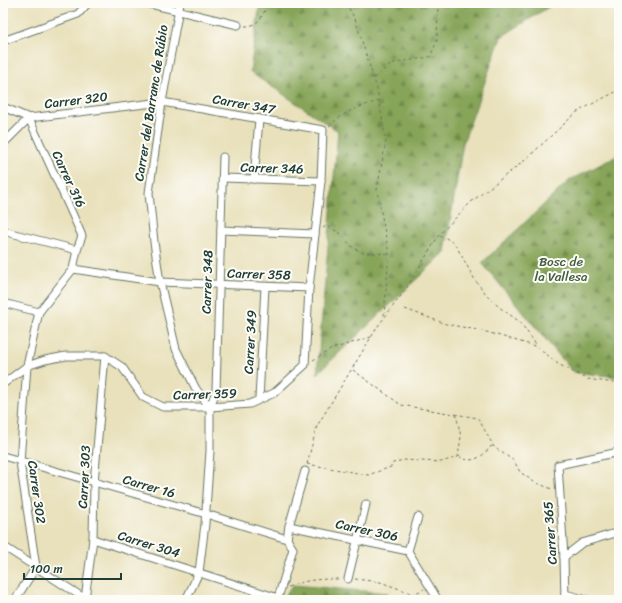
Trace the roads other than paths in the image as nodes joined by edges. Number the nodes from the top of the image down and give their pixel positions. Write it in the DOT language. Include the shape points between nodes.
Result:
graph roads {
  1 [pos="88,3"];
  2 [pos="146,3"];
  3 [pos="180,3"];
  4 [pos="179,11"];
  5 [pos="238,25"];
  6 [pos="3,41"];
  7 [pos="162,102"];
  8 [pos="3,107"];
  9 [pos="29,118"];
  10 [pos="259,119"];
  11 [pos="3,144"];
  12 [pos="223,157"];
  13 [pos="222,178"];
  14 [pos="254,179"];
  15 [pos="320,181"];
  16 [pos="3,230"];
  17 [pos="221,230"];
  18 [pos="315,234"];
  19 [pos="77,250"];
  20 [pos="73,269"];
  21 [pos="160,282"];
  22 [pos="219,285"];
  23 [pos="264,287"];
  24 [pos="309,288"];
  25 [pos="3,303"];
  26 [pos="39,312"];
  27 [pos="105,356"];
  28 [pos="27,366"];
  29 [pos="3,384"];
  30 [pos="259,399"];
  31 [pos="210,407"];
  32 [pos="619,452"];
  33 [pos="3,456"];
  34 [pos="20,462"];
  35 [pos="306,467"];
  36 [pos="94,483"];
  37 [pos="366,504"];
  38 [pos="206,514"];
  39 [pos="418,517"];
  40 [pos="289,526"];
  41 [pos="619,532"];
  42 [pos="93,539"];
  43 [pos="287,540"];
  44 [pos="357,540"];
  45 [pos="3,546"];
  46 [pos="408,551"];
  47 [pos="564,557"];
  48 [pos="36,567"];
  49 [pos="199,572"];
  50 [pos="348,579"];
  51 [pos="565,597"];
  52 [pos="86,599"];
  53 [pos="15,600"];
  54 [pos="186,600"];
  55 [pos="438,600"];
  56 [pos="587,600"];
  1 -- 6 [label="street" via="78,14"];
  2 -- 4 [label="street"];
  3 -- 4 [label="street, Carrer del Barranc de Rúbio"];
  4 -- 5 [label="street"];
  4 -- 7 [label="street, Carrer del Barranc de Rúbio"];
  7 -- 9 [label="street, Carrer 320"];
  7 -- 10 [label="street, Carrer 347"];
  7 -- 21 [label="street, Carrer del Barranc de Rúbio" via="149,193"];
  8 -- 9 [label="street"];
  9 -- 11 [label="street, Carrer 320"];
  9 -- 19 [label="street, Carrer 316" via="82,236"];
  10 -- 14 [label="street"];
  10 -- 15 [label="street, Carrer 347" via="323,130"];
  12 -- 13 [label="street, Carrer 348"];
  13 -- 14 [label="street, Carrer 346"];
  13 -- 17 [label="street, Carrer 348"];
  14 -- 15 [label="street, Carrer 346"];
  15 -- 18 [label="street"];
  16 -- 19 [label="street"];
  17 -- 18 [label="street"];
  17 -- 22 [label="street, Carrer 348"];
  18 -- 24 [label="street"];
  19 -- 20 [label="street, Carrer 302"];
  20 -- 21 [label="street, Carrer 358"];
  20 -- 26 [label="street, Carrer 302"];
  21 -- 22 [label="street, Carrer 358"];
  21 -- 31 [label="street, Carrer del Barranc de Rúbio" via="176,349 196,389"];
  22 -- 23 [label="street, Carrer 358"];
  22 -- 31 [label="street, Carrer 348" via="216,391"];
  23 -- 24 [label="street, Carrer 358"];
  23 -- 30 [label="street, Carrer 349"];
  24 -- 30 [label="street, Carrer 359" via="305,365 274,392"];
  25 -- 26 [label="street"];
  26 -- 28 [label="street, Carrer 302"];
  27 -- 28 [label="street" via="66,356"];
  27 -- 31 [label="street, Carrer 359" via="122,367 142,398 162,407"];
  27 -- 36 [label="street, Carrer 303"];
  28 -- 29 [label="street"];
  28 -- 34 [label="street, Carrer 302"];
  30 -- 31 [label="street, Carrer 359" via="250,404"];
  31 -- 38 [label="street"];
  32 -- 47 [label="street, Carrer 365" via="558,465"];
  33 -- 34 [label="street, Carrer 16"];
  34 -- 36 [label="street, Carrer 16"];
  34 -- 48 [label="street, Carrer 302"];
  35 -- 40 [label="street"];
  36 -- 38 [label="street, Carrer 16"];
  36 -- 42 [label="street, Carrer 303"];
  37 -- 44 [label="street"];
  38 -- 43 [label="street, Carrer 16"];
  38 -- 49 [label="street"];
  39 -- 46 [label="street"];
  40 -- 43 [label="street"];
  40 -- 44 [label="street, Carrer 306"];
  41 -- 47 [label="street" via="582,543"];
  42 -- 49 [label="street, Carrer 304"];
  42 -- 52 [label="street, Carrer 303"];
  43 -- 49 [label="street, Carrer 304" via="293,549 278,598"];
  44 -- 46 [label="street, Carrer 306"];
  44 -- 50 [label="street"];
  45 -- 48 [label="street"];
  46 -- 55 [label="street, Carrer 306"];
  47 -- 51 [label="street, Carrer 365"];
  48 -- 52 [label="street"];
  48 -- 53 [label="street"];
  49 -- 54 [label="street"];
  51 -- 56 [label="street"];
}
